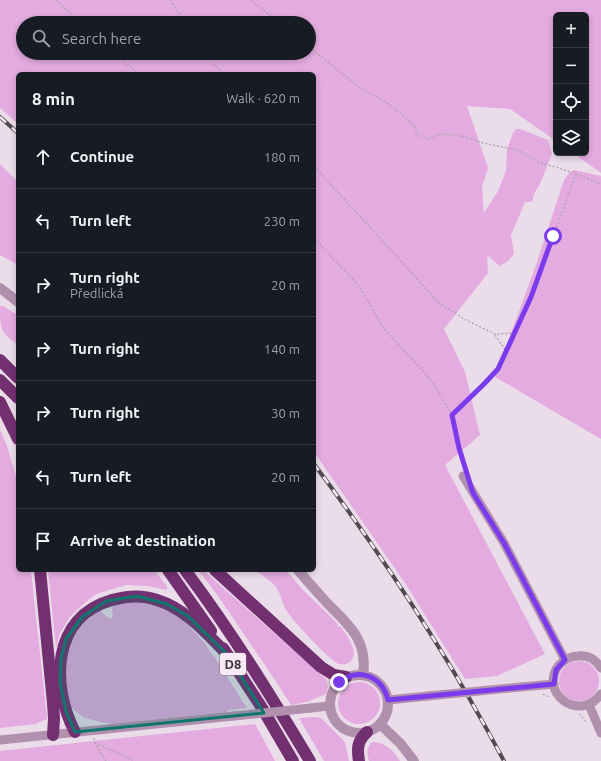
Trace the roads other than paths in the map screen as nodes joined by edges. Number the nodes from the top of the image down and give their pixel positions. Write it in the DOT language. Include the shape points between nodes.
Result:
graph roads {
  1 [pos="0,288"];
  2 [pos="16,300"];
  3 [pos="0,360"];
  4 [pos="16,376"];
  5 [pos="0,380"];
  6 [pos="16,396"];
  7 [pos="0,402"];
  8 [pos="16,435"];
  9 [pos="465,473"];
  10 [pos="40,572"];
  11 [pos="169,572"];
  12 [pos="186,572"];
  13 [pos="217,572"];
  14 [pos="300,572"];
  15 [pos="227,654"];
  16 [pos="565,660"];
  17 [pos="601,668"];
  18 [pos="363,675"];
  19 [pos="346,677"];
  20 [pos="554,684"];
  21 [pos="601,694"];
  22 [pos="388,700"];
  23 [pos="589,705"];
  24 [pos="330,706"];
  25 [pos="380,724"];
  26 [pos="75,732"];
  27 [pos="366,732"];
  28 [pos="601,734"];
  29 [pos="53,735"];
  30 [pos="0,740"];
  31 [pos="293,761"];
  32 [pos="310,761"];
  33 [pos="359,761"];
  34 [pos="414,761"];
  1 -- 2 [label="street"];
  3 -- 4 [label="highway"];
  5 -- 6 [label="highway"];
  7 -- 8 [label="highway"];
  9 -- 16 [label="street"];
  10 -- 29 [label="highway" via="53,703"];
  11 -- 15 [label="highway, D8"];
  12 -- 32 [label="highway, D8" via="216,612"];
  13 -- 19 [label="highway" via="321,667 334,675"];
  14 -- 18 [label="street" via="358,638 364,654"];
  15 -- 26 [label="highway" via="188,616 157,599 127,597 97,606 75,624 66,639 61,658 59,674 62,700"];
  15 -- 31 [label="highway, D8"];
  16 -- 17 [label="street" via="576,656 587,657"];
  16 -- 20 [label="street" via="556,670"];
  18 -- 19 [label="street"];
  18 -- 22 [label="street" via="380,683"];
  19 -- 24 [label="street" via="334,689 330,697"];
  20 -- 22 [label="street, bridge"];
  20 -- 23 [label="street" via="560,698 568,704 579,707"];
  21 -- 23 [label="street"];
  22 -- 25 [label="street" via="386,715"];
  23 -- 28 [label="street"];
  24 -- 26 [label="street, bridge"];
  24 -- 27 [label="street" via="332,717 344,729 355,733"];
  25 -- 27 [label="street"];
  25 -- 34 [label="street"];
  26 -- 29 [label="street"];
  27 -- 33 [label="highway" via="358,744"];
  29 -- 30 [label="street"];
}
